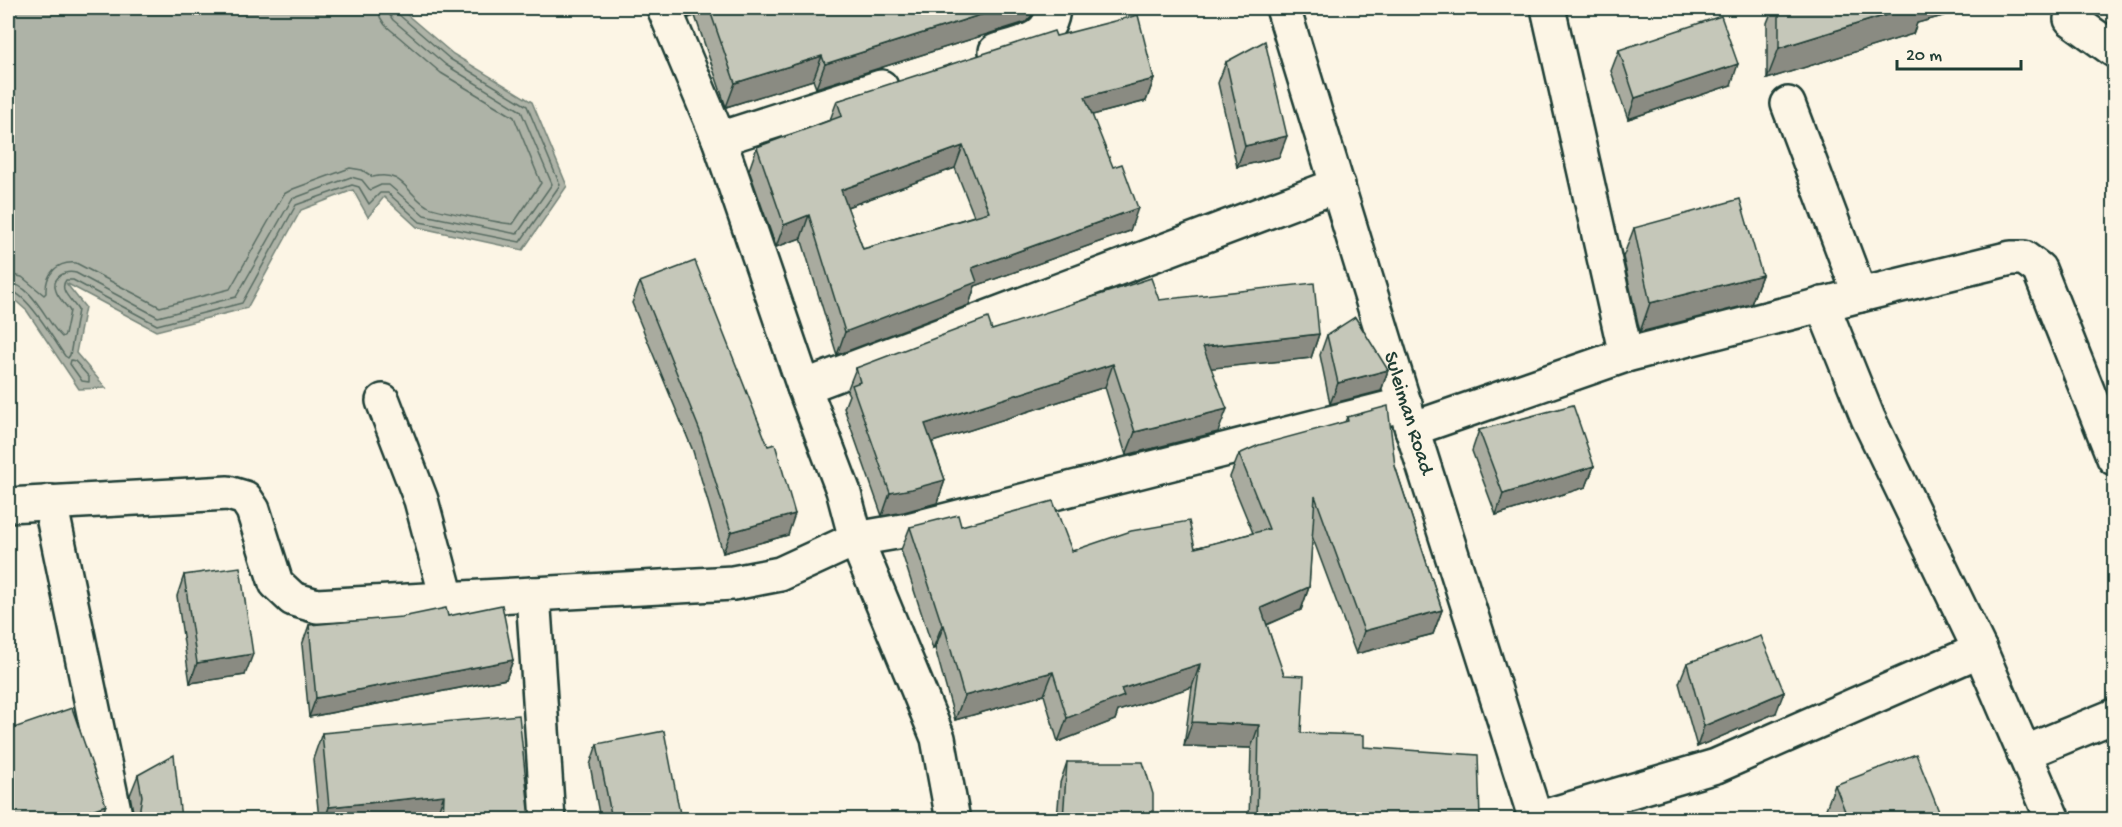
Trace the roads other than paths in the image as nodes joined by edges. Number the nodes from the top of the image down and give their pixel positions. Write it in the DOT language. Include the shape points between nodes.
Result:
graph roads {
  1 [pos="664,8"];
  2 [pos="1053,8"];
  3 [pos="1283,8"];
  4 [pos="1548,8"];
  5 [pos="2071,19"];
  6 [pos="2115,50"];
  7 [pos="968,60"];
  8 [pos="912,78"];
  9 [pos="1788,104"];
  10 [pos="718,139"];
  11 [pos="1338,185"];
  12 [pos="1860,295"];
  13 [pos="1822,304"];
  14 [pos="1626,356"];
  15 [pos="804,387"];
  16 [pos="383,401"];
  17 [pos="1409,416"];
  18 [pos="2115,459"];
  19 [pos="50,502"];
  20 [pos="8,505"];
  21 [pos="856,539"];
  22 [pos="533,594"];
  23 [pos="447,598"];
  24 [pos="1980,650"];
  25 [pos="2115,716"];
  26 [pos="2024,753"];
  27 [pos="116,819"];
  28 [pos="548,819"];
  29 [pos="953,819"];
  30 [pos="1536,819"];
  31 [pos="2053,819"];
  1 -- 10 [label="street"];
  2 -- 7 [label="street" via="1052,21 1036,38"];
  3 -- 11 [label="street, Suleiman Road"];
  4 -- 14 [label="street"];
  5 -- 6 [label="street"];
  8 -- 10 [label="street"];
  9 -- 12 [label="street"];
  10 -- 15 [label="street"];
  11 -- 15 [label="street"];
  11 -- 17 [label="street, Suleiman Road"];
  12 -- 13 [label="street"];
  12 -- 18 [label="street" via="2024,258 2039,269"];
  13 -- 14 [label="street"];
  13 -- 24 [label="street" via="1868,418"];
  14 -- 17 [label="street"];
  15 -- 21 [label="street" via="843,490"];
  16 -- 23 [label="street" via="421,500"];
  17 -- 21 [label="street"];
  17 -- 30 [label="street, Suleiman Road"];
  19 -- 20 [label="street"];
  19 -- 23 [label="street" via="228,493 245,498 253,510 276,583 293,598 317,606"];
  19 -- 27 [label="street"];
  21 -- 22 [label="street" via="780,574 733,583"];
  21 -- 29 [label="street" via="938,738"];
  22 -- 23 [label="street"];
  22 -- 28 [label="street"];
  24 -- 26 [label="street"];
  24 -- 30 [label="street" via="1716,766"];
  25 -- 26 [label="street"];
  26 -- 31 [label="street"];
}
